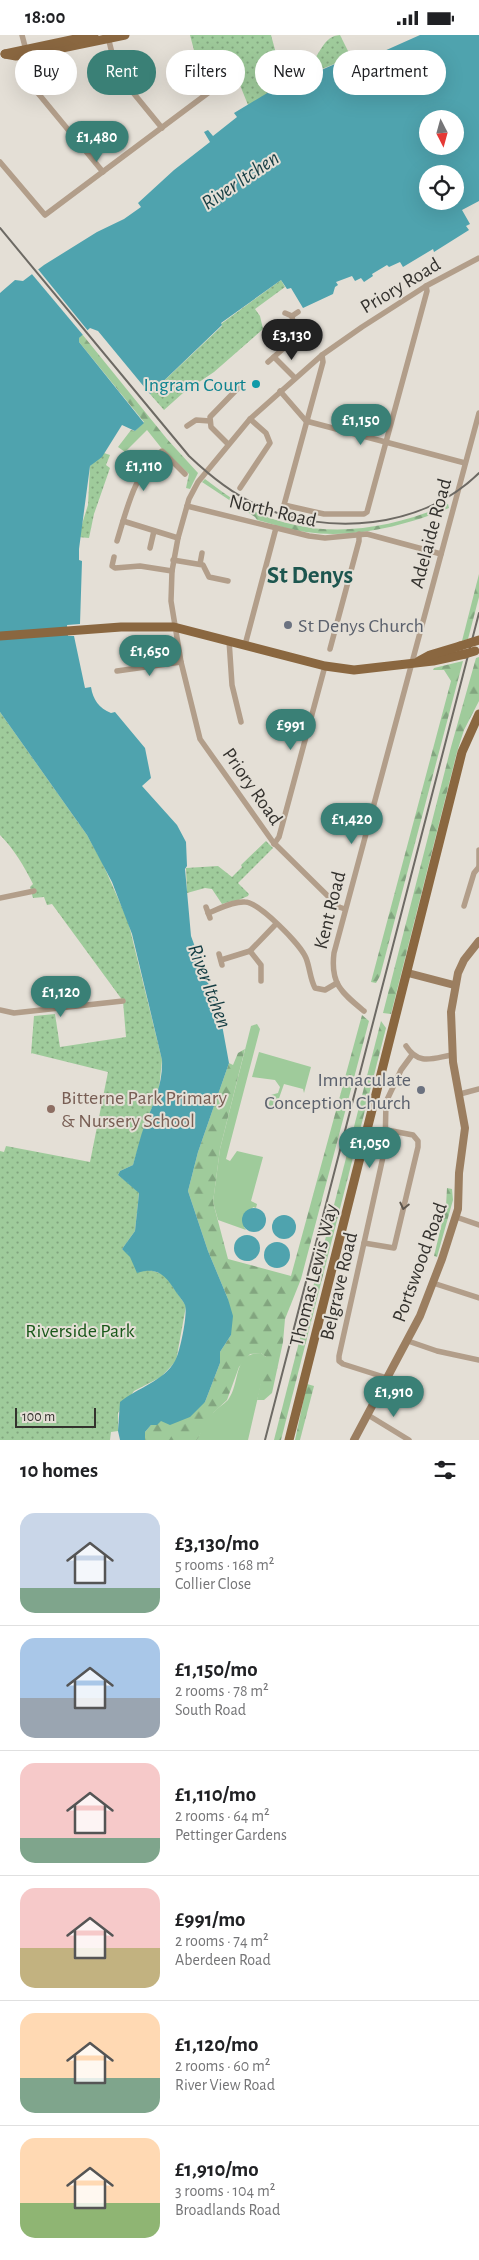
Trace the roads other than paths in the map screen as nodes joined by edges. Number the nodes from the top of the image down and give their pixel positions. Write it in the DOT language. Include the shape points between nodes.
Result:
graph roads {
  1 [pos="22,35"];
  2 [pos="94,35"];
  3 [pos="125,35"];
  4 [pos="108,37"];
  5 [pos="27,50"];
  6 [pos="31,50"];
  7 [pos="33,50"];
  8 [pos="15,52"];
  9 [pos="2,54"];
  10 [pos="39,95"];
  11 [pos="205,95"];
  12 [pos="162,127"];
  13 [pos="0,162"];
  14 [pos="102,172"];
  15 [pos="479,258"];
  16 [pos="426,287"];
  17 [pos="298,312"];
  18 [pos="285,313"];
  19 [pos="292,315"];
  20 [pos="308,327"];
  21 [pos="300,333"];
  22 [pos="322,355"];
  23 [pos="274,357"];
  24 [pos="268,362"];
  25 [pos="295,378"];
  26 [pos="243,383"];
  27 [pos="229,385"];
  28 [pos="235,391"];
  29 [pos="280,391"];
  30 [pos="479,413"];
  31 [pos="250,419"];
  32 [pos="210,421"];
  33 [pos="306,421"];
  34 [pos="187,426"];
  35 [pos="386,442"];
  36 [pos="228,444"];
  37 [pos="254,454"];
  38 [pos="259,459"];
  39 [pos="465,463"];
  40 [pos="185,474"];
  41 [pos="240,487"];
  42 [pos="187,506"];
  43 [pos="123,521"];
  44 [pos="276,528"];
  45 [pos="154,531"];
  46 [pos="359,534"];
  47 [pos="178,538"];
  48 [pos="117,541"];
  49 [pos="150,548"];
  50 [pos="202,553"];
  51 [pos="441,553"];
  52 [pos="114,557"];
  53 [pos="173,560"];
  54 [pos="200,564"];
  55 [pos="172,571"];
  56 [pos="228,581"];
  57 [pos="174,627"];
  58 [pos="0,636"];
  59 [pos="229,640"];
  60 [pos="479,640"];
  61 [pos="246,645"];
  62 [pos="330,649"];
  63 [pos="463,650"];
  64 [pos="477,651"];
  65 [pos="145,656"];
  66 [pos="181,662"];
  67 [pos="416,662"];
  68 [pos="325,665"];
  69 [pos="147,667"];
  70 [pos="116,671"];
  71 [pos="479,714"];
  72 [pos="240,722"];
  73 [pos="274,844"];
  74 [pos="479,850"];
  75 [pos="479,867"];
  76 [pos="34,891"];
  77 [pos="0,898"];
  78 [pos="466,903"];
  79 [pos="345,909"];
  80 [pos="208,913"];
  81 [pos="276,924"];
  82 [pos="478,944"];
  83 [pos="250,951"];
  84 [pos="220,960"];
  85 [pos="408,973"];
  86 [pos="260,981"];
  87 [pos="336,983"];
  88 [pos="454,985"];
  89 [pos="123,1001"];
  90 [pos="0,1010"];
  91 [pos="364,1011"];
  92 [pos="406,1046"];
  93 [pos="412,1055"];
  94 [pos="452,1055"];
  95 [pos="479,1089"];
  96 [pos="460,1094"];
  97 [pos="386,1130"];
  98 [pos="456,1217"];
  99 [pos="479,1225"];
  100 [pos="364,1243"];
  101 [pos="433,1283"];
  102 [pos="479,1298"];
  103 [pos="408,1341"];
  104 [pos="479,1360"];
  105 [pos="387,1378"];
  106 [pos="368,1415"];
  107 [pos="289,1440"];
  108 [pos="354,1440"];
  109 [pos="409,1440"];
  1 -- 5 [label="street"];
  2 -- 6 [label="main road"];
  3 -- 4 [label="main road"];
  4 -- 7 [label="main road"];
  4 -- 12 [label="street" via="117,73"];
  8 -- 9 [label="main road"];
  10 -- 14 [label="street"];
  11 -- 12 [label="street"];
  12 -- 14 [label="street"];
  13 -- 14 [label="street" via="45,215"];
  15 -- 16 [label="street, Priory Road"];
  16 -- 22 [label="street, Priory Road"];
  16 -- 35 [label="street"];
  17 -- 19 [label="street"];
  18 -- 19 [label="street"];
  19 -- 21 [label="street"];
  20 -- 21 [label="street"];
  21 -- 23 [label="street"];
  22 -- 25 [label="street, Priory Road"];
  22 -- 33 [label="street" via="323,362"];
  23 -- 24 [label="street"];
  23 -- 25 [label="street"];
  25 -- 29 [label="street, Priory Road"];
  26 -- 28 [label="street"];
  27 -- 28 [label="street"];
  28 -- 32 [label="street" via="212,413"];
  29 -- 31 [label="street, Priory Road"];
  29 -- 33 [label="street"];
  30 -- 39 [label="street, Adelaide Road"];
  31 -- 36 [label="street, Priory Road"];
  31 -- 38 [label="street" via="270,439"];
  32 -- 34 [label="street" via="196,420"];
  32 -- 36 [label="street"];
  33 -- 35 [label="street"];
  33 -- 35 [label="street" via="284,505 324,514 367,512"];
  35 -- 39 [label="street"];
  36 -- 42 [label="street, Priory Road" via="198,482"];
  37 -- 38 [label="street"];
  38 -- 41 [label="street"];
  39 -- 51 [label="street, Adelaide Road"];
  40 -- 43 [label="street" via="162,451 140,476"];
  42 -- 44 [label="street, North Road"];
  42 -- 47 [label="street, Priory Road"];
  43 -- 45 [label="street"];
  43 -- 48 [label="street"];
  44 -- 46 [label="street, North Road" via="309,536"];
  44 -- 61 [label="street"];
  45 -- 47 [label="street"];
  45 -- 49 [label="street"];
  46 -- 51 [label="street, North Road"];
  46 -- 62 [label="street" via="329,639"];
  47 -- 53 [label="street, Priory Road"];
  50 -- 54 [label="street"];
  51 -- 67 [label="street, Adelaide Road"];
  52 -- 55 [label="street" via="112,566 115,568 140,566"];
  53 -- 54 [label="street"];
  53 -- 55 [label="street, Priory Road"];
  54 -- 56 [label="street" via="209,577"];
  55 -- 57 [label="street, Priory Road"];
  57 -- 58 [label="main road" via="121,627"];
  57 -- 59 [label="main road"];
  57 -- 66 [label="street, Priory Road"];
  59 -- 61 [label="main road"];
  59 -- 72 [label="street" via="232,685"];
  60 -- 63 [label="main road, bridge"];
  61 -- 68 [label="main road"];
  63 -- 64 [label="main road, bridge"];
  63 -- 67 [label="main road" via="430,655"];
  65 -- 69 [label="street"];
  66 -- 69 [label="street"];
  66 -- 73 [label="street, Priory Road" via="200,739"];
  67 -- 68 [label="main road" via="365,670"];
  67 -- 79 [label="street, Kent Road"];
  68 -- 73 [label="street" via="279,837"];
  69 -- 70 [label="street"];
  71 -- 85 [label="main road, Thomas Lewis Way" via="462,752"];
  73 -- 79 [label="street, Priory Road" via="339,907"];
  74 -- 75 [label="street"];
  75 -- 78 [label="street" via="474,873"];
  76 -- 77 [label="street"];
  79 -- 87 [label="street, Kent Road" via="333,962"];
  80 -- 81 [label="street" via="248,902"];
  81 -- 83 [label="street"];
  81 -- 87 [label="street" via="304,954 315,988 325,990"];
  82 -- 88 [label="street, Portswood Road" via="460,966"];
  83 -- 84 [label="street"];
  83 -- 86 [label="street" via="260,962"];
  85 -- 88 [label="street"];
  85 -- 107 [label="main road, Thomas Lewis Way"];
  87 -- 91 [label="street"];
  88 -- 94 [label="street, Portswood Road" via="450,1023"];
  89 -- 90 [label="street" via="14,1013"];
  92 -- 93 [label="street"];
  93 -- 94 [label="street" via="419,1059"];
  93 -- 97 [label="street, Belgrave Road" via="386,1102"];
  94 -- 96 [label="street, Portswood Road"];
  95 -- 96 [label="street"];
  96 -- 98 [label="street, Portswood Road" via="465,1128"];
  97 -- 100 [label="street, Belgrave Road"];
  97 -- 100 [label="street, one-way" via="413,1135 418,1147 394,1248"];
  98 -- 99 [label="street"];
  98 -- 101 [label="street, Portswood Road"];
  100 -- 105 [label="street, Belgrave Road" via="339,1361"];
  101 -- 102 [label="street"];
  101 -- 103 [label="street, Portswood Road"];
  103 -- 104 [label="street"];
  103 -- 105 [label="street, Portswood Road"];
  105 -- 106 [label="street, Portswood Road"];
  106 -- 108 [label="street, Portswood Road"];
  106 -- 109 [label="street"];
}
